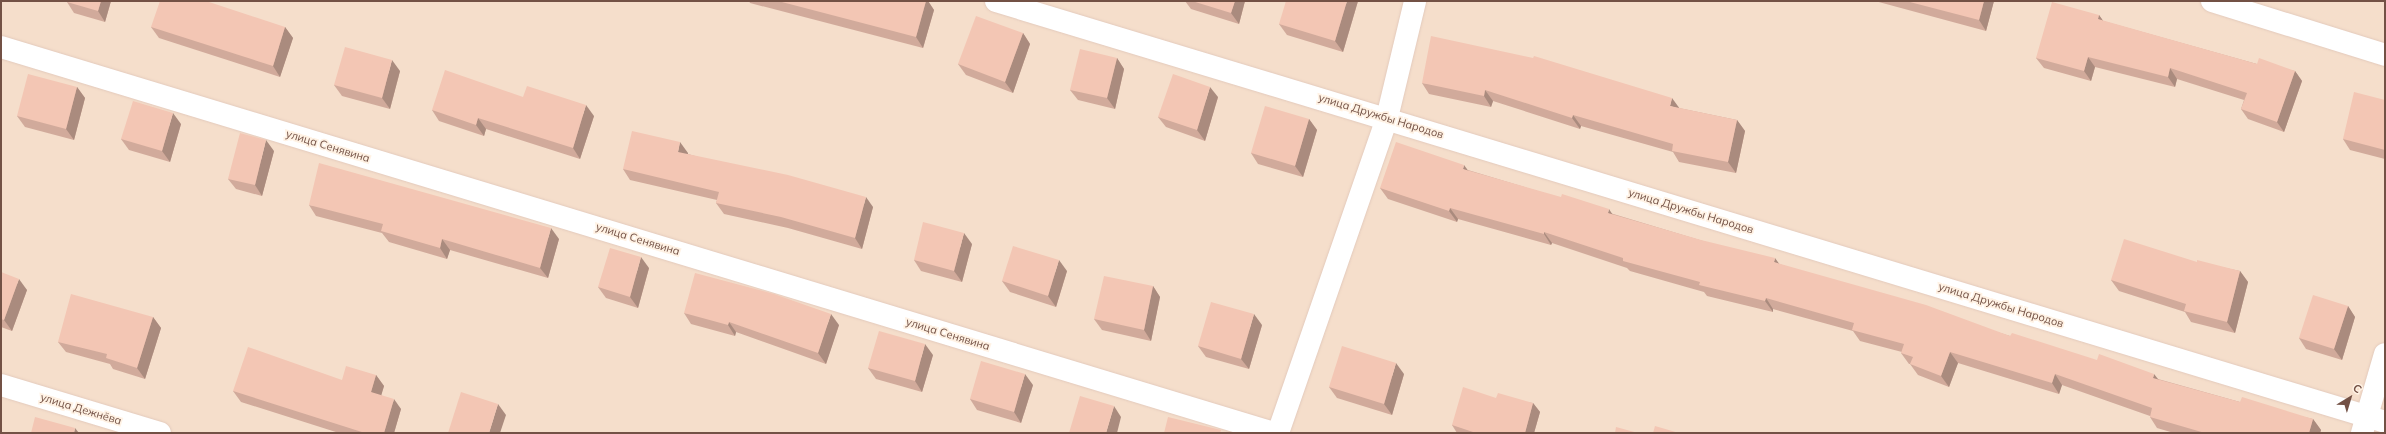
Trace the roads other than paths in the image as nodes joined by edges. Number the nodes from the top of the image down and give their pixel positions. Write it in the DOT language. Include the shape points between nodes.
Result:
graph roads {
  1 [pos="996,1"];
  2 [pos="1415,1"];
  3 [pos="2212,1"];
  4 [pos="1,47"];
  5 [pos="2385,55"];
  6 [pos="1387,118"];
  7 [pos="2385,354"];
  8 [pos="1,385"];
  9 [pos="2371,424"];
  10 [pos="160,433"];
  11 [pos="1274,433"];
  12 [pos="1278,433"];
  1 -- 6 [label="street, улица Дружбы Народов"];
  2 -- 6 [label="street"];
  3 -- 5 [label="street"];
  4 -- 11 [label="street, улица Сенявина"];
  6 -- 9 [label="street, улица Дружбы Народов"];
  6 -- 12 [label="street"];
  7 -- 9 [label="street"];
  8 -- 10 [label="street, улица Дежнёва"];
}
